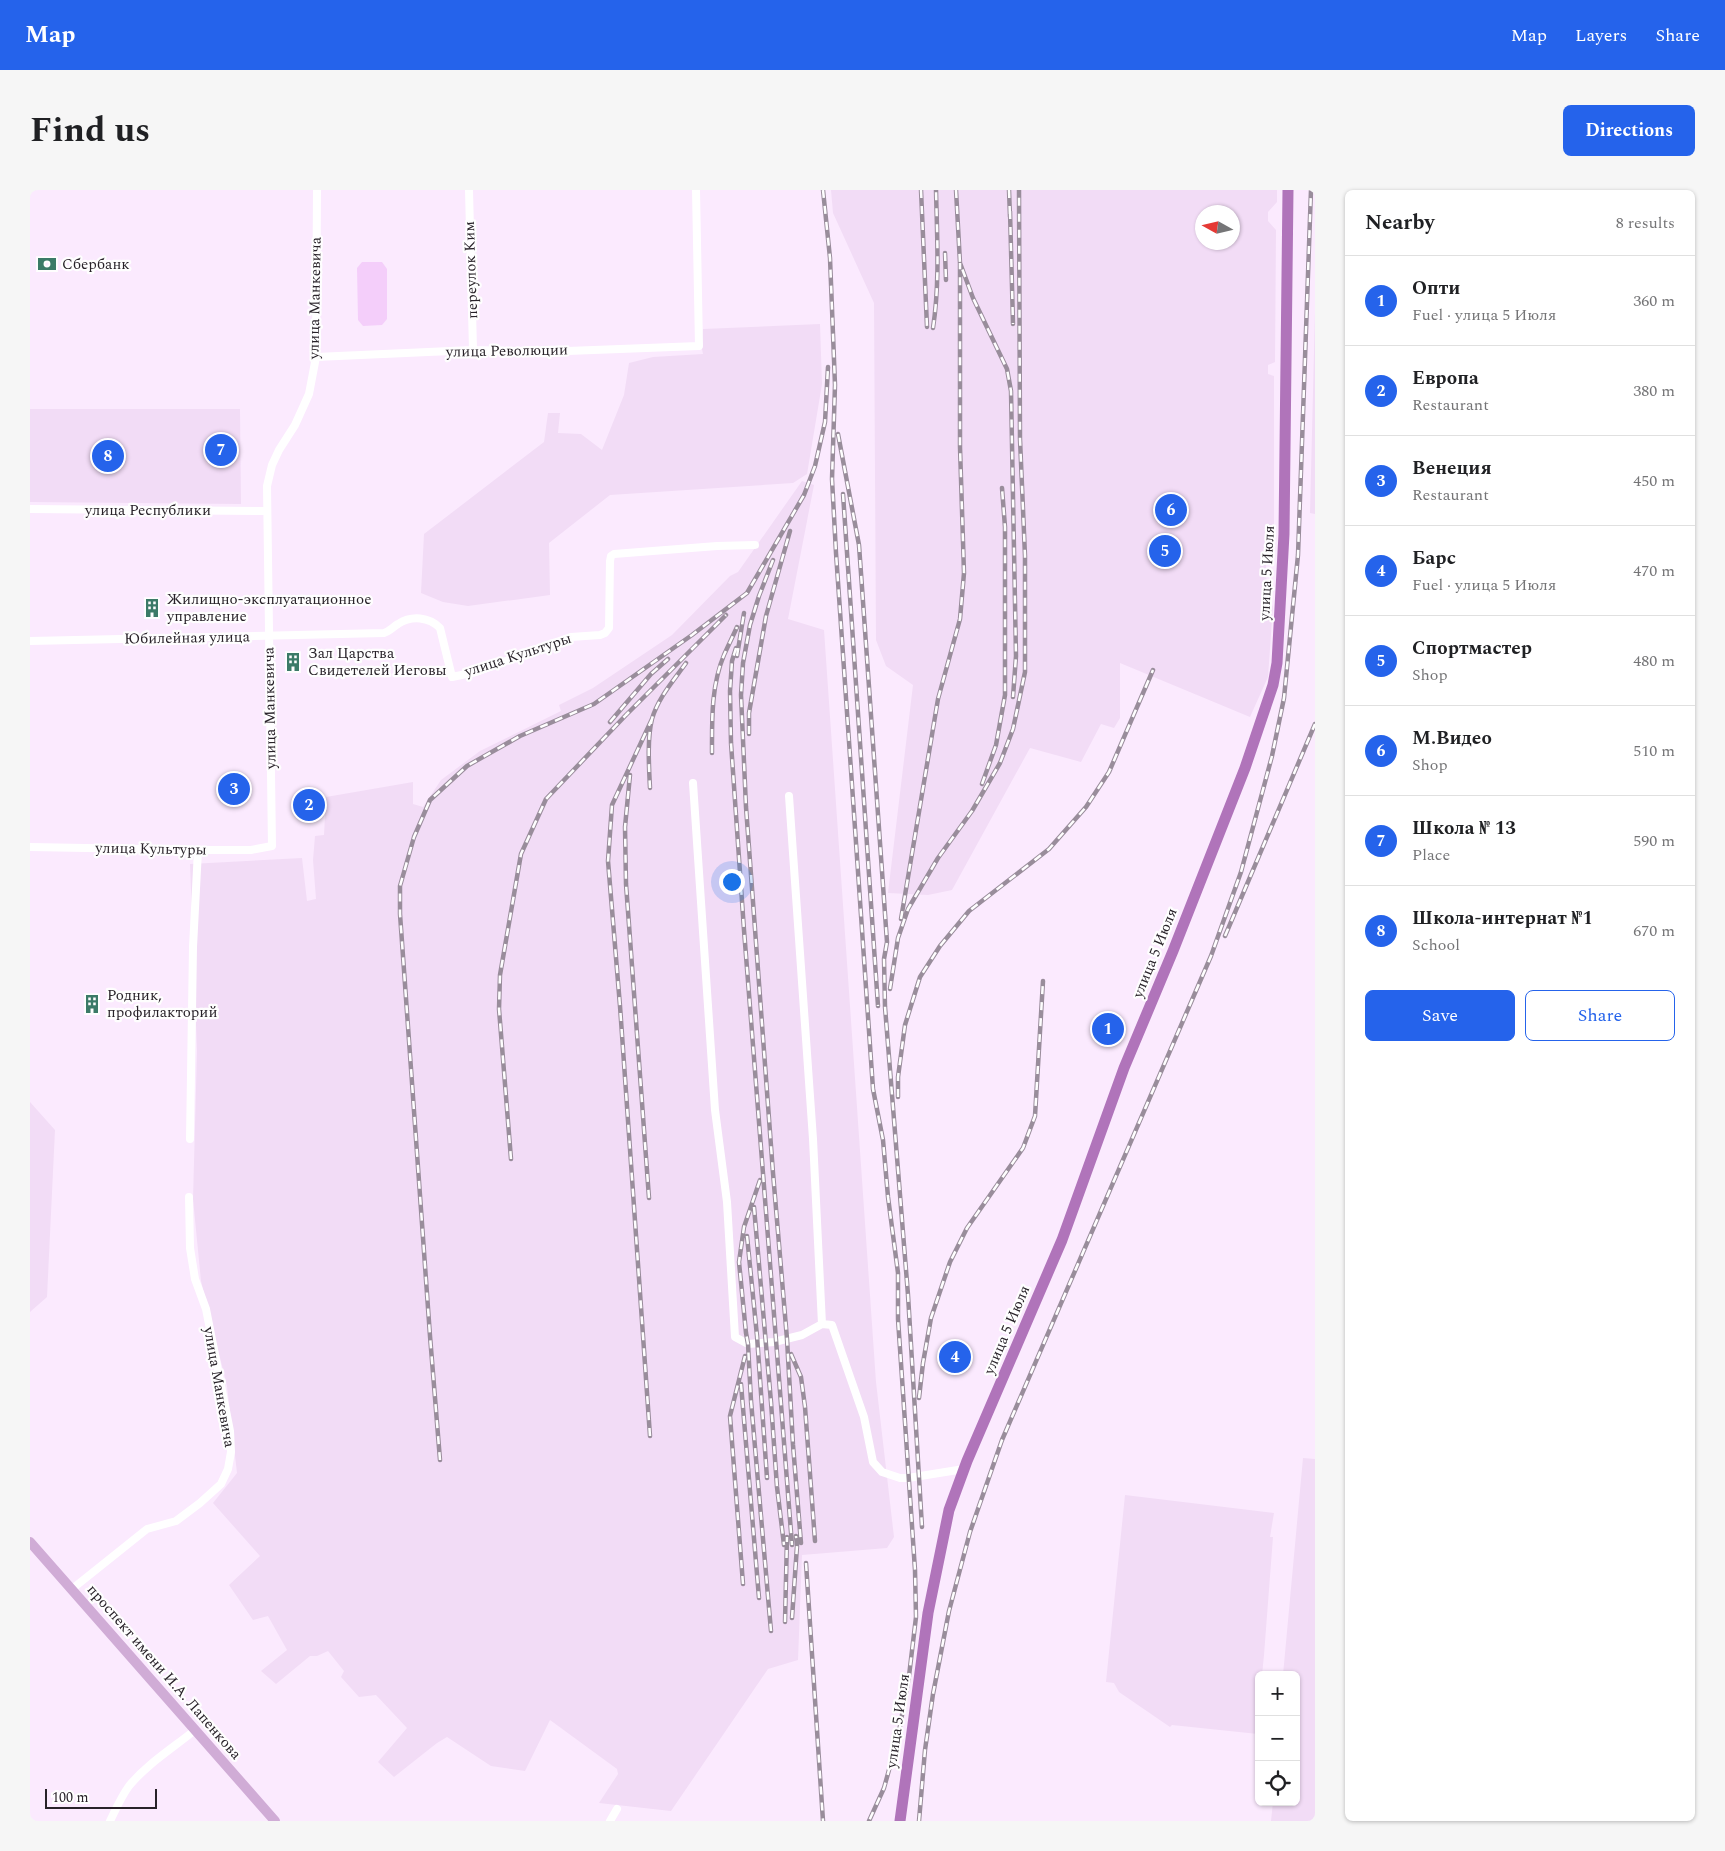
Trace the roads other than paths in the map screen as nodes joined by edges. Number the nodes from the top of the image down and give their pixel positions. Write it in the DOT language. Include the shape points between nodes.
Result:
graph roads {
  1 [pos="317,190"];
  2 [pos="469,190"];
  3 [pos="696,190"];
  4 [pos="1288,190"];
  5 [pos="473,350"];
  6 [pos="316,357"];
  7 [pos="30,509"];
  8 [pos="266,510"];
  9 [pos="755,546"];
  10 [pos="268,636"];
  11 [pos="30,641"];
  12 [pos="444,643"];
  13 [pos="693,783"];
  14 [pos="789,796"];
  15 [pos="272,846"];
  16 [pos="30,847"];
  17 [pos="198,850"];
  18 [pos="190,1138"];
  19 [pos="190,1197"];
  20 [pos="822,1324"];
  21 [pos="964,1469"];
  22 [pos="30,1542"];
  23 [pos="72,1589"];
  24 [pos="195,1730"];
  25 [pos="617,1809"];
  26 [pos="899,1819"];
  27 [pos="110,1821"];
  28 [pos="275,1821"];
  29 [pos="610,1821"];
  1 -- 6 [label="street, улица Манкевича"];
  2 -- 5 [label="street, переулок Ким"];
  3 -- 5 [label="street, улица Революции" via="699,346 541,352"];
  4 -- 21 [label="highway, улица 5 Июля" via="1285,516 1273,685 1245,768 1124,1068 1062,1240"];
  5 -- 6 [label="street, улица Революции"];
  6 -- 8 [label="street, улица Манкевича" via="309,394 272,465"];
  7 -- 8 [label="street, улица Республики"];
  8 -- 10 [label="street, улица Манкевича"];
  9 -- 12 [label="street, улица Культуры" via="614,554 610,561 609,628 600,635 571,636 476,672 452,677"];
  10 -- 11 [label="street, Юбилейная улица"];
  10 -- 12 [label="street, Юбилейная улица" via="384,633 404,621 427,618 440,628"];
  10 -- 15 [label="street, улица Манкевича"];
  13 -- 20 [label="street" via="715,1110 727,1202 735,1337 748,1344 774,1342 802,1335"];
  14 -- 20 [label="street" via="813,1139"];
  15 -- 17 [label="street, улица Культуры" via="251,850"];
  16 -- 17 [label="street, улица Культуры"];
  17 -- 18 [label="street"];
  19 -- 23 [label="street, улица Манкевича" via="190,1248 195,1279 206,1309 230,1431 228,1469 221,1484 200,1503 176,1521 147,1529"];
  20 -- 21 [label="street" via="832,1325 864,1417 873,1462 882,1472 908,1478"];
  21 -- 26 [label="highway, улица 5 Июля" via="949,1510 928,1612"];
  22 -- 23 [label="main road, проспект имени И.А. Лапенкова"];
  23 -- 24 [label="main road, проспект имени И.А. Лапенкова"];
  24 -- 27 [label="street" via="147,1768 129,1787"];
  24 -- 28 [label="main road, проспект имени И.А. Лапенкова"];
  25 -- 29 [label="street"];
}
